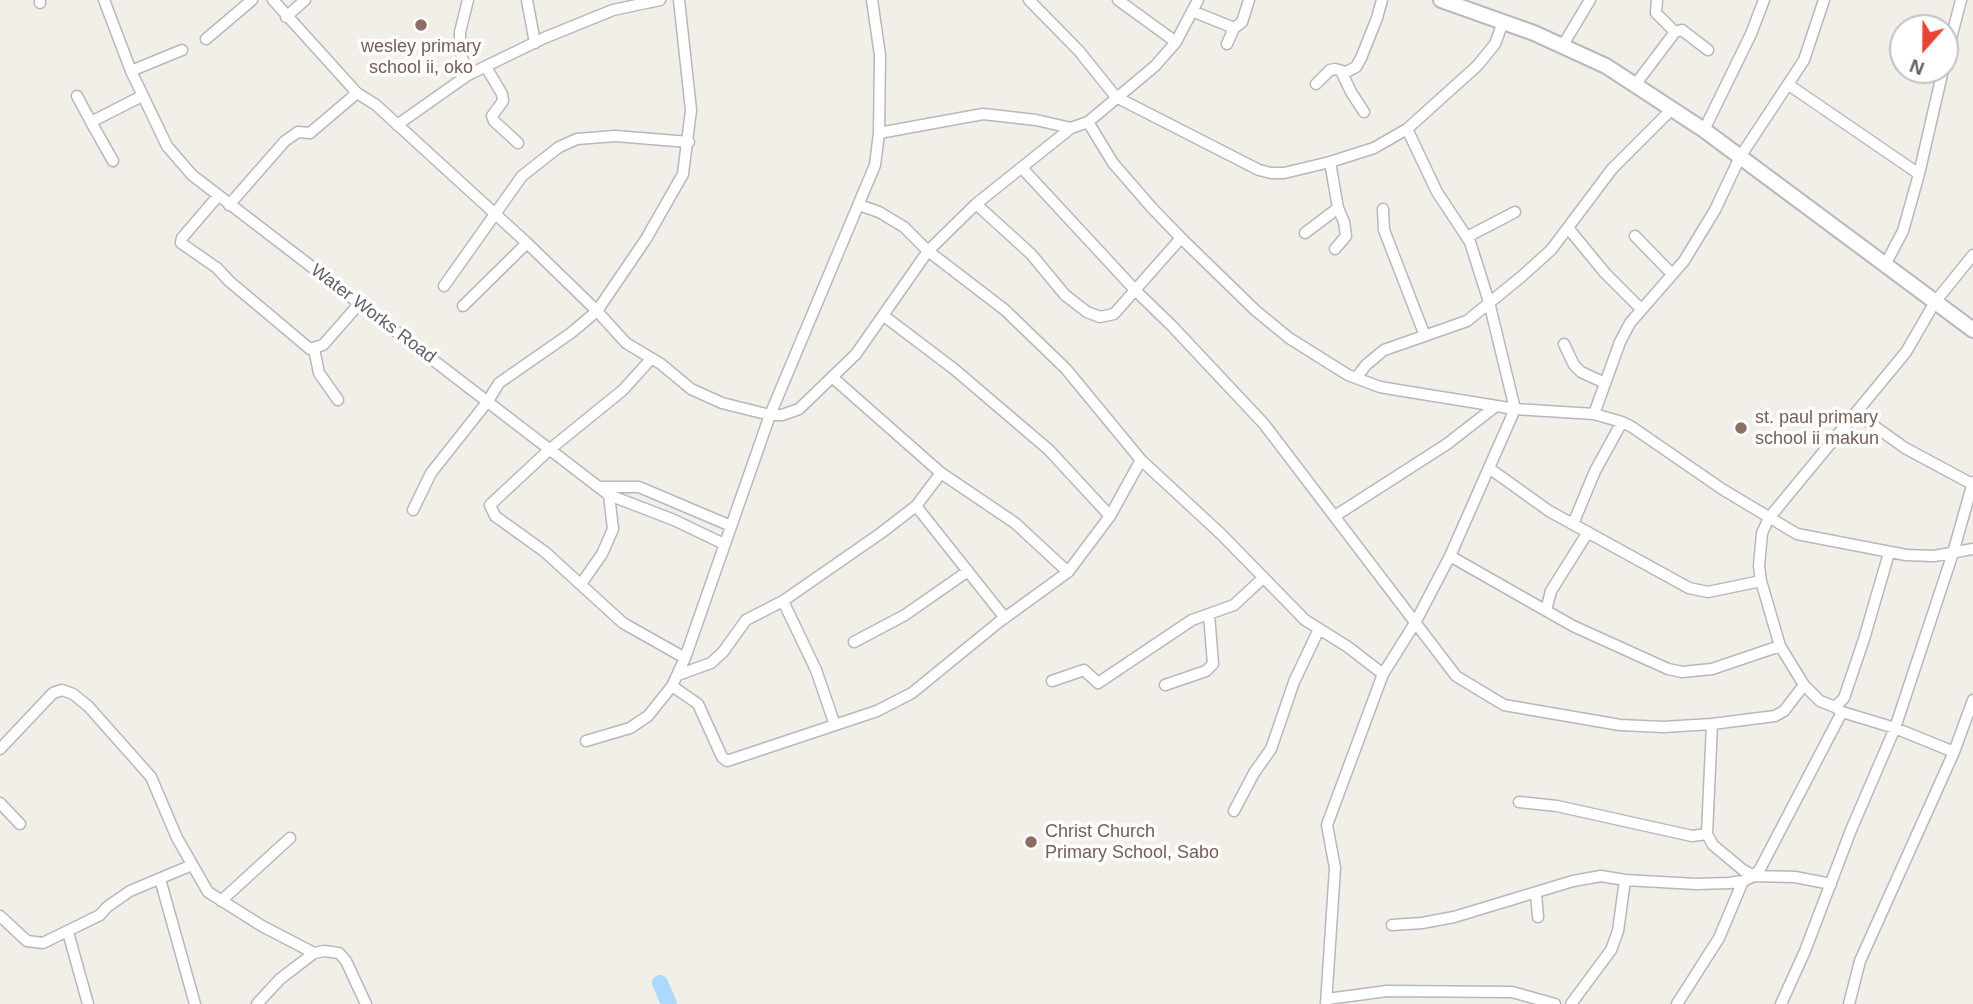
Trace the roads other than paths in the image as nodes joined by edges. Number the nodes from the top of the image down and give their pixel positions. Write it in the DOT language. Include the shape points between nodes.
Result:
graph roads {
  1 [pos="104,0"];
  2 [pos="252,0"];
  3 [pos="273,0"];
  4 [pos="305,0"];
  5 [pos="468,0"];
  6 [pos="527,0"];
  7 [pos="660,0"];
  8 [pos="679,0"];
  9 [pos="873,0"];
  10 [pos="1029,0"];
  11 [pos="1118,0"];
  12 [pos="1198,0"];
  13 [pos="1249,0"];
  14 [pos="1382,0"];
  15 [pos="1441,0"];
  16 [pos="1590,0"];
  17 [pos="1657,0"];
  18 [pos="1765,0"];
  19 [pos="1824,0"];
  20 [pos="1192,11"];
  21 [pos="286,17"];
  22 [pos="1503,22"];
  23 [pos="1234,28"];
  24 [pos="1675,32"];
  25 [pos="206,39"];
  26 [pos="1176,42"];
  27 [pos="535,43"];
  28 [pos="1227,44"];
  29 [pos="1563,44"];
  30 [pos="182,50"];
  31 [pos="1708,50"];
  32 [pos="486,67"];
  33 [pos="131,71"];
  34 [pos="1341,71"];
  35 [pos="468,75"];
  36 [pos="1316,84"];
  37 [pos="1940,84"];
  38 [pos="1635,85"];
  39 [pos="1789,85"];
  40 [pos="356,93"];
  41 [pos="77,96"];
  42 [pos="142,96"];
  43 [pos="1116,97"];
  44 [pos="1672,109"];
  45 [pos="1364,112"];
  46 [pos="92,121"];
  47 [pos="1088,122"];
  48 [pos="397,125"];
  49 [pos="1071,128"];
  50 [pos="1407,129"];
  51 [pos="1704,130"];
  52 [pos="879,133"];
  53 [pos="689,142"];
  54 [pos="518,144"];
  55 [pos="1741,157"];
  56 [pos="113,161"];
  57 [pos="1330,162"];
  58 [pos="1022,168"];
  59 [pos="1919,174"];
  60 [pos="218,196"];
  61 [pos="976,204"];
  62 [pos="229,205"];
  63 [pos="859,205"];
  64 [pos="1338,208"];
  65 [pos="1383,209"];
  66 [pos="1515,212"];
  67 [pos="494,213"];
  68 [pos="1568,229"];
  69 [pos="1305,233"];
  70 [pos="1635,236"];
  71 [pos="1467,237"];
  72 [pos="1181,238"];
  73 [pos="527,243"];
  74 [pos="1335,249"];
  75 [pos="928,251"];
  76 [pos="1973,255"];
  77 [pos="1885,265"];
  78 [pos="1672,274"];
  79 [pos="444,286"];
  80 [pos="1136,292"];
  81 [pos="1489,302"];
  82 [pos="1935,302"];
  83 [pos="359,304"];
  84 [pos="463,306"];
  85 [pos="1642,309"];
  86 [pos="597,311"];
  87 [pos="884,316"];
  88 [pos="1973,330"];
  89 [pos="1425,335"];
  90 [pos="1564,344"];
  91 [pos="313,349"];
  92 [pos="651,359"];
  93 [pos="832,377"];
  94 [pos="1356,378"];
  95 [pos="1605,383"];
  96 [pos="338,400"];
  97 [pos="488,401"];
  98 [pos="1496,407"];
  99 [pos="1515,410"];
  100 [pos="1856,413"];
  101 [pos="1594,414"];
  102 [pos="770,415"];
  103 [pos="1622,422"];
  104 [pos="549,450"];
  105 [pos="1141,460"];
  106 [pos="1489,468"];
  107 [pos="942,473"];
  108 [pos="1972,483"];
  109 [pos="596,486"];
  110 [pos="609,495"];
  111 [pos="916,506"];
  112 [pos="413,510"];
  113 [pos="1110,516"];
  114 [pos="1335,516"];
  115 [pos="1769,517"];
  116 [pos="1573,524"];
  117 [pos="731,526"];
  118 [pos="1588,532"];
  119 [pos="724,544"];
  120 [pos="1973,549"];
  121 [pos="1889,553"];
  122 [pos="1953,553"];
  123 [pos="1450,556"];
  124 [pos="968,571"];
  125 [pos="1068,572"];
  126 [pos="1263,578"];
  127 [pos="1761,581"];
  128 [pos="581,584"];
  129 [pos="783,601"];
  130 [pos="1546,610"];
  131 [pos="1209,614"];
  132 [pos="1005,618"];
  133 [pos="1415,623"];
  134 [pos="1319,629"];
  135 [pos="854,642"];
  136 [pos="1780,646"];
  137 [pos="685,658"];
  138 [pos="1382,674"];
  139 [pos="678,675"];
  140 [pos="1052,681"];
  141 [pos="1165,685"];
  142 [pos="1804,685"];
  143 [pos="672,686"];
  144 [pos="1973,700"];
  145 [pos="1839,709"];
  146 [pos="1712,724"];
  147 [pos="835,725"];
  148 [pos="1895,728"];
  149 [pos="586,741"];
  150 [pos="0,749"];
  151 [pos="1954,752"];
  152 [pos="1519,802"];
  153 [pos="0,803"];
  154 [pos="1234,811"];
  155 [pos="20,824"];
  156 [pos="1707,834"];
  157 [pos="290,838"];
  158 [pos="192,865"];
  159 [pos="1754,876"];
  160 [pos="160,879"];
  161 [pos="1625,880"];
  162 [pos="1742,881"];
  163 [pos="1831,884"];
  164 [pos="1536,894"];
  165 [pos="220,901"];
  166 [pos="0,916"];
  167 [pos="1538,917"];
  168 [pos="1392,925"];
  169 [pos="68,932"];
  170 [pos="314,953"];
  171 [pos="1327,1002"];
  172 [pos="88,1004"];
  173 [pos="195,1004"];
  174 [pos="257,1004"];
  175 [pos="366,1004"];
  176 [pos="1555,1004"];
  177 [pos="1571,1004"];
  178 [pos="1677,1004"];
  179 [pos="1781,1004"];
  180 [pos="1849,1004"];
  1 -- 33 [label="street, Water Works Road"];
  2 -- 25 [label="street"];
  3 -- 21 [label="street"];
  4 -- 21 [label="street"];
  5 -- 35 [label="street" via="460,51"];
  6 -- 27 [label="street"];
  7 -- 27 [label="street" via="613,10"];
  8 -- 53 [label="street" via="691,110"];
  9 -- 52 [label="street" via="880,55"];
  10 -- 43 [label="street"];
  11 -- 26 [label="street"];
  12 -- 20 [label="street"];
  13 -- 23 [label="street" via="1242,22"];
  14 -- 34 [label="street" via="1356,67"];
  15 -- 22 [label="main road"];
  16 -- 29 [label="street"];
  17 -- 24 [label="street" via="1656,13"];
  18 -- 51 [label="street"];
  19 -- 39 [label="street" via="1804,60"];
  20 -- 23 [label="street"];
  20 -- 26 [label="street"];
  21 -- 40 [label="street"];
  22 -- 29 [label="main road"];
  22 -- 50 [label="street" via="1495,44 1477,66"];
  23 -- 28 [label="street"];
  24 -- 31 [label="street" via="1682,30"];
  24 -- 38 [label="street"];
  26 -- 43 [label="street" via="1155,66"];
  27 -- 32 [label="street"];
  29 -- 38 [label="main road"];
  30 -- 33 [label="street"];
  32 -- 35 [label="street"];
  32 -- 54 [label="street" via="502,94 494,121"];
  33 -- 42 [label="street, Water Works Road"];
  34 -- 36 [label="street" via="1330,70"];
  34 -- 45 [label="street"];
  35 -- 48 [label="street"];
  37 -- 59 [label="street"];
  38 -- 44 [label="main road"];
  39 -- 55 [label="street"];
  39 -- 59 [label="street"];
  40 -- 48 [label="street"];
  40 -- 62 [label="street" via="310,133 298,132 285,141"];
  41 -- 46 [label="street"];
  42 -- 46 [label="street"];
  42 -- 60 [label="street, Water Works Road" via="167,146"];
  43 -- 47 [label="street"];
  43 -- 57 [label="street" via="1259,170 1284,173"];
  44 -- 51 [label="main road"];
  44 -- 68 [label="street" via="1612,169"];
  46 -- 56 [label="street"];
  47 -- 49 [label="street"];
  47 -- 72 [label="street" via="1113,163"];
  48 -- 67 [label="street"];
  49 -- 52 [label="street" via="983,114"];
  49 -- 58 [label="street"];
  50 -- 57 [label="street" via="1374,148"];
  50 -- 71 [label="street" via="1437,192"];
  51 -- 55 [label="main road"];
  52 -- 63 [label="street" via="875,165"];
  53 -- 67 [label="street" via="615,136 577,139 522,176"];
  53 -- 86 [label="street" via="683,174"];
  55 -- 77 [label="main road"];
  55 -- 78 [label="street" via="1715,210"];
  57 -- 64 [label="street"];
  58 -- 61 [label="street"];
  58 -- 80 [label="street"];
  59 -- 77 [label="street" via="1903,231"];
  60 -- 62 [label="street, Water Works Road"];
  60 -- 91 [label="street" via="181,243"];
  61 -- 75 [label="street"];
  61 -- 80 [label="street" via="1087,312 1100,317 1114,314"];
  62 -- 83 [label="street, Water Works Road"];
  63 -- 75 [label="street" via="904,227"];
  63 -- 102 [label="street"];
  64 -- 69 [label="street"];
  64 -- 74 [label="street" via="1346,236"];
  65 -- 89 [label="street" via="1384,230"];
  66 -- 71 [label="street"];
  67 -- 73 [label="street"];
  67 -- 79 [label="street"];
  68 -- 81 [label="street" via="1551,250"];
  68 -- 85 [label="street"];
  70 -- 78 [label="street"];
  71 -- 81 [label="street"];
  72 -- 80 [label="street"];
  72 -- 94 [label="street" via="1289,338"];
  73 -- 84 [label="street"];
  73 -- 86 [label="street"];
  75 -- 87 [label="street"];
  75 -- 105 [label="street" via="1005,310 1066,369"];
  76 -- 82 [label="street"];
  77 -- 82 [label="main road"];
  78 -- 85 [label="street"];
  80 -- 114 [label="street" via="1264,424"];
  81 -- 89 [label="street" via="1467,321"];
  81 -- 99 [label="street"];
  82 -- 88 [label="main road"];
  82 -- 100 [label="street" via="1906,352"];
  83 -- 91 [label="street" via="323,345"];
  83 -- 97 [label="street, Water Works Road"];
  85 -- 95 [label="street" via="1620,342"];
  86 -- 92 [label="street" via="626,343"];
  86 -- 97 [label="street" via="499,383"];
  87 -- 93 [label="street"];
  87 -- 113 [label="street" via="1049,450"];
  89 -- 94 [label="street" via="1384,350"];
  90 -- 95 [label="street" via="1573,365"];
  91 -- 96 [label="street" via="319,373"];
  92 -- 102 [label="street" via="691,389 722,403"];
  92 -- 104 [label="street" via="623,390"];
  93 -- 102 [label="street" via="799,409"];
  93 -- 107 [label="street"];
  94 -- 98 [label="street" via="1380,387"];
  95 -- 101 [label="street"];
  97 -- 104 [label="street, Water Works Road"];
  97 -- 112 [label="street" via="431,473"];
  98 -- 99 [label="street"];
  98 -- 114 [label="street"];
  99 -- 101 [label="street"];
  99 -- 106 [label="street"];
  100 -- 108 [label="street" via="1905,448"];
  100 -- 115 [label="street"];
  101 -- 103 [label="street"];
  102 -- 117 [label="street"];
  103 -- 115 [label="street"];
  103 -- 116 [label="street"];
  104 -- 109 [label="street, Water Works Road"];
  104 -- 128 [label="street" via="492,501 491,510"];
  105 -- 113 [label="street"];
  105 -- 126 [label="street"];
  106 -- 116 [label="street"];
  106 -- 123 [label="street"];
  107 -- 111 [label="street"];
  107 -- 125 [label="street" via="1015,523"];
  108 -- 122 [label="street"];
  109 -- 110 [label="street, Water Works Road"];
  109 -- 117 [label="street" via="639,487"];
  110 -- 119 [label="street, Water Works Road"];
  110 -- 128 [label="street" via="613,529"];
  111 -- 124 [label="street"];
  111 -- 129 [label="street"];
  113 -- 125 [label="street"];
  114 -- 133 [label="street"];
  115 -- 121 [label="street" via="1797,534"];
  115 -- 127 [label="street" via="1762,533"];
  116 -- 118 [label="street"];
  117 -- 119 [label="street"];
  118 -- 127 [label="street" via="1699,591"];
  118 -- 130 [label="street" via="1551,591"];
  119 -- 137 [label="street"];
  120 -- 122 [label="street"];
  121 -- 122 [label="street"];
  121 -- 145 [label="street"];
  122 -- 148 [label="street"];
  123 -- 130 [label="street"];
  123 -- 133 [label="street"];
  124 -- 132 [label="street"];
  124 -- 135 [label="street" via="905,615"];
  125 -- 132 [label="street"];
  126 -- 131 [label="street" via="1234,605"];
  126 -- 134 [label="street"];
  127 -- 136 [label="street"];
  128 -- 137 [label="street" via="623,624"];
  129 -- 139 [label="street" via="746,620 711,663"];
  129 -- 147 [label="street" via="816,670"];
  130 -- 136 [label="street" via="1645,660 1682,672 1712,668"];
  131 -- 140 [label="street" via="1192,620 1098,684 1084,670"];
  131 -- 141 [label="street" via="1213,664 1206,671"];
  132 -- 147 [label="street" via="912,693"];
  133 -- 138 [label="street"];
  133 -- 146 [label="street" via="1456,676 1504,705 1620,725"];
  134 -- 138 [label="street"];
  134 -- 154 [label="street" via="1270,749"];
  136 -- 142 [label="street"];
  137 -- 139 [label="street"];
  138 -- 171 [label="street" via="1326,825 1335,868"];
  139 -- 143 [label="street"];
  142 -- 145 [label="street" via="1820,701"];
  142 -- 146 [label="street" via="1775,716"];
  143 -- 147 [label="street" via="698,704 727,761"];
  143 -- 149 [label="street" via="648,716 630,728"];
  144 -- 151 [label="street"];
  145 -- 148 [label="street"];
  145 -- 159 [label="street"];
  146 -- 156 [label="street"];
  148 -- 151 [label="street"];
  148 -- 163 [label="street"];
  150 -- 158 [label="street" via="53,693 73,694 151,777"];
  151 -- 180 [label="street" via="1860,961"];
  152 -- 156 [label="street" via="1692,836"];
  153 -- 155 [label="street"];
  156 -- 159 [label="street" via="1713,845"];
  157 -- 165 [label="street"];
  158 -- 160 [label="street"];
  158 -- 165 [label="street" via="208,892"];
  159 -- 162 [label="street"];
  159 -- 163 [label="street"];
  160 -- 169 [label="street" via="130,891"];
  160 -- 173 [label="street"];
  161 -- 162 [label="street"];
  161 -- 164 [label="street" via="1601,876"];
  161 -- 177 [label="street" via="1611,950"];
  162 -- 178 [label="street" via="1719,938"];
  163 -- 179 [label="street"];
  164 -- 167 [label="street"];
  164 -- 168 [label="street" via="1454,917"];
  165 -- 170 [label="street"];
  166 -- 169 [label="street" via="22,938 34,943"];
  169 -- 172 [label="street"];
  170 -- 174 [label="street"];
  170 -- 175 [label="street" via="339,953"];
  171 -- 176 [label="street" via="1387,990 1512,992"];
}
